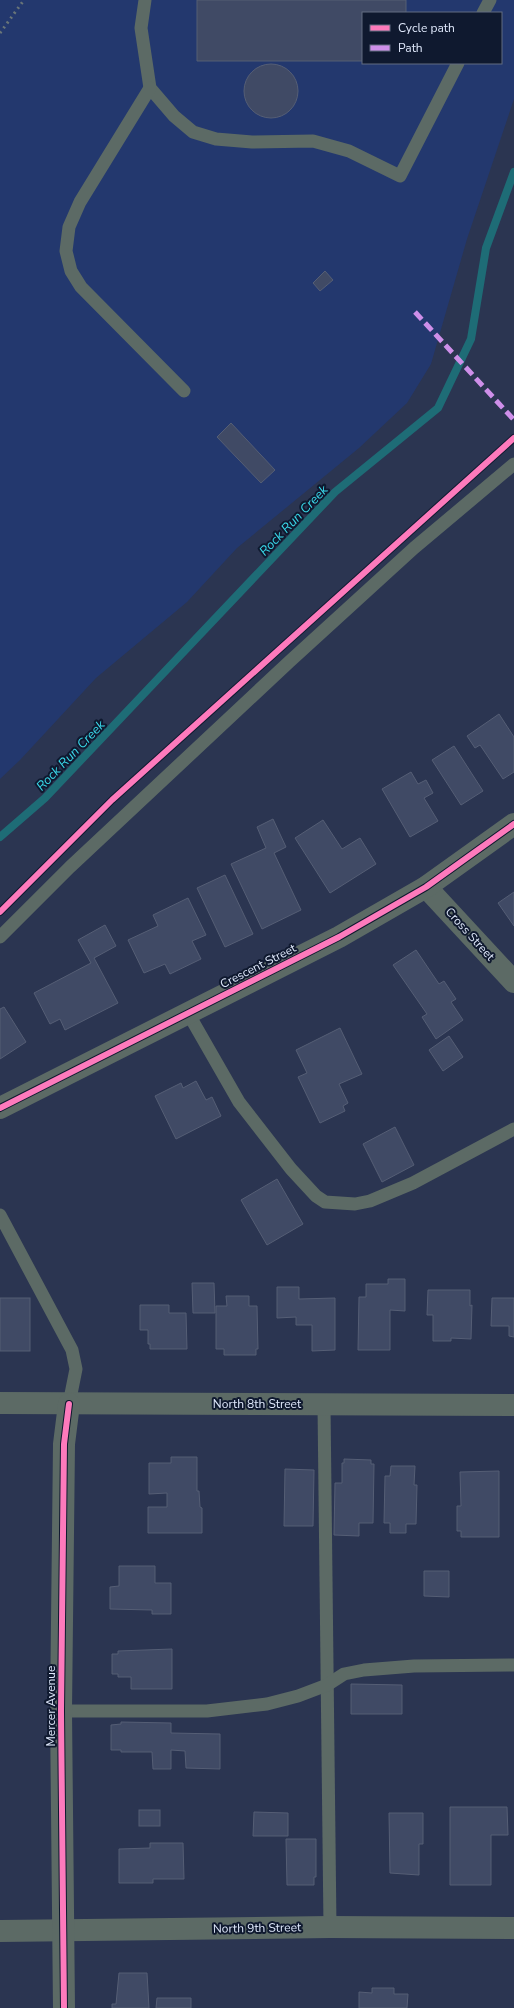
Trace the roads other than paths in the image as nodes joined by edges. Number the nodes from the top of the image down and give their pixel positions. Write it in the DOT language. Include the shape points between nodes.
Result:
graph roads {
  1 [pos="145,0"];
  2 [pos="490,0"];
  3 [pos="484,12"];
  4 [pos="457,64"];
  5 [pos="150,88"];
  6 [pos="184,391"];
  7 [pos="514,464"];
  8 [pos="514,824"];
  9 [pos="426,887"];
  10 [pos="0,937"];
  11 [pos="514,982"];
  12 [pos="188,1013"];
  13 [pos="0,1108"];
  14 [pos="514,1129"];
  15 [pos="0,1216"];
  16 [pos="0,1403"];
  17 [pos="69,1404"];
  18 [pos="324,1404"];
  19 [pos="514,1405"];
  20 [pos="514,1665"];
  21 [pos="327,1685"];
  22 [pos="61,1711"];
  23 [pos="330,1927"];
  24 [pos="514,1928"];
  25 [pos="0,1931"];
  26 [pos="63,1931"];
  27 [pos="64,2008"];
  1 -- 5 [label="lane" via="141,28"];
  2 -- 3 [label="lane"];
  4 -- 5 [label="lane" via="400,176 349,150 313,141 252,142 216,139 194,132 174,116"];
  5 -- 6 [label="lane" via="80,202 69,227 66,251 71,271 81,287"];
  7 -- 10 [label="lane" via="414,548 288,662 70,867"];
  8 -- 9 [label="street, Crescent Street"];
  9 -- 11 [label="street, Cross Street"];
  9 -- 12 [label="street, Crescent Street" via="339,937"];
  12 -- 13 [label="street, Crescent Street"];
  12 -- 14 [label="lane" via="238,1102 291,1169 325,1202 355,1204 370,1201 413,1183"];
  15 -- 17 [label="lane" via="72,1350 76,1369"];
  16 -- 17 [label="street, North 8th Street"];
  17 -- 18 [label="street, North 8th Street"];
  17 -- 22 [label="street, Mercer Avenue" via="64,1444"];
  18 -- 19 [label="street, North 8th Street"];
  18 -- 21 [label="lane"];
  20 -- 21 [label="lane" via="414,1666 364,1670 344,1674"];
  21 -- 22 [label="lane" via="267,1704 207,1711"];
  21 -- 23 [label="lane"];
  22 -- 26 [label="street, Mercer Avenue"];
  23 -- 24 [label="street, North 9th Street"];
  23 -- 26 [label="street, North 9th Street"];
  25 -- 26 [label="street, North 9th Street"];
  26 -- 27 [label="street, Mercer Avenue"];
}
